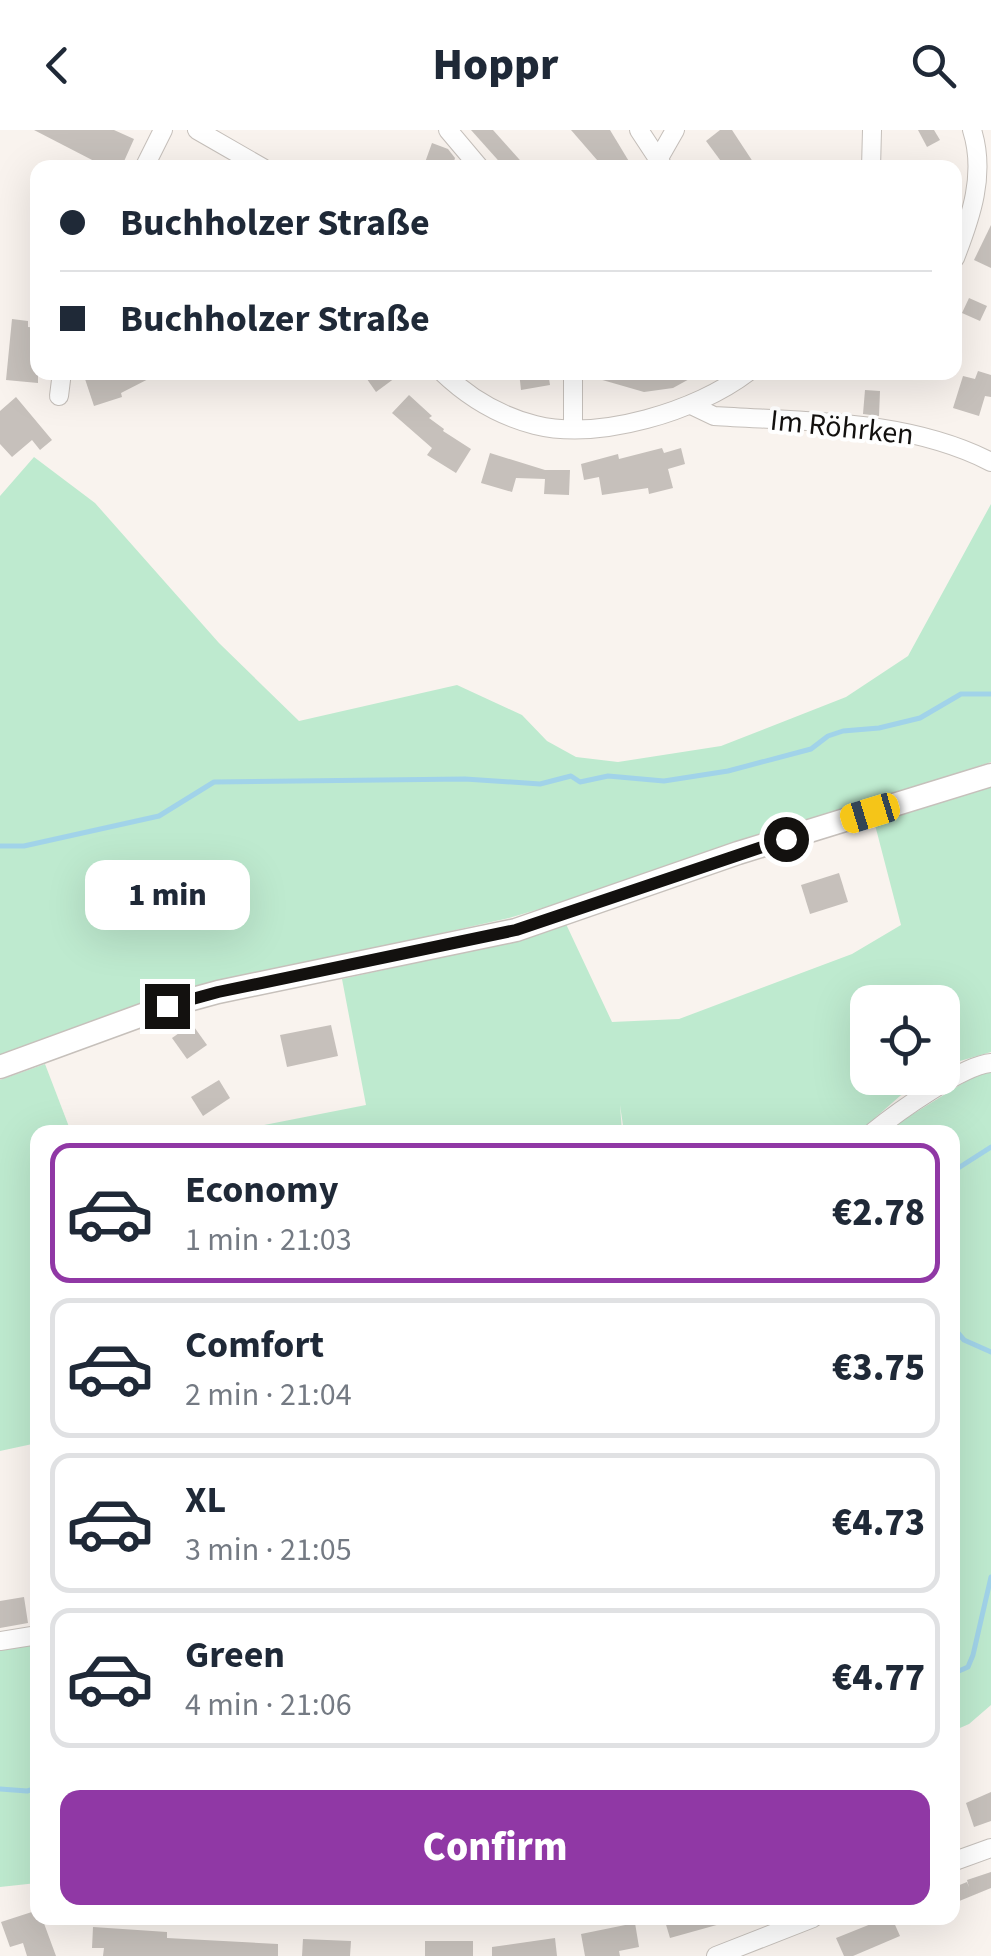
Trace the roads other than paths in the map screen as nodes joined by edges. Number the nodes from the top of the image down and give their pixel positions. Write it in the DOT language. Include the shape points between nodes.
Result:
graph roads {
  1 [pos="163,130"];
  2 [pos="198,130"];
  3 [pos="448,130"];
  4 [pos="640,130"];
  5 [pos="674,130"];
  6 [pos="872,130"];
  7 [pos="972,130"];
  8 [pos="148,160"];
  9 [pos="249,160"];
  10 [pos="473,160"];
  11 [pos="660,160"];
  12 [pos="663,160"];
  13 [pos="871,160"];
  14 [pos="962,240"];
  15 [pos="61,380"];
  16 [pos="450,380"];
  17 [pos="574,380"];
  18 [pos="737,380"];
  19 [pos="59,396"];
  20 [pos="691,405"];
  21 [pos="573,428"];
  22 [pos="991,462"];
  23 [pos="991,774"];
  24 [pos="991,1063"];
  25 [pos="0,1067"];
  26 [pos="882,1125"];
  27 [pos="30,1636"];
  28 [pos="0,1641"];
  29 [pos="991,1848"];
  30 [pos="960,1859"];
  31 [pos="795,1925"];
  32 [pos="716,1956"];
  1 -- 8 [label="street"];
  2 -- 9 [label="street"];
  3 -- 10 [label="street"];
  4 -- 11 [label="street"];
  5 -- 12 [label="street"];
  6 -- 13 [label="street"];
  7 -- 14 [label="street" via="978,179"];
  15 -- 19 [label="street"];
  16 -- 21 [label="street, Im Röhrken" via="508,417"];
  17 -- 21 [label="street"];
  18 -- 20 [label="street, Im Röhrken"];
  20 -- 21 [label="street, Im Röhrken" via="627,424"];
  20 -- 22 [label="street, Im Röhrken" via="714,416 912,432"];
  23 -- 25 [label="street" via="516,930 218,992"];
  24 -- 26 [label="street" via="961,1072"];
  27 -- 28 [label="street"];
  29 -- 30 [label="street"];
  31 -- 32 [label="street"];
}
